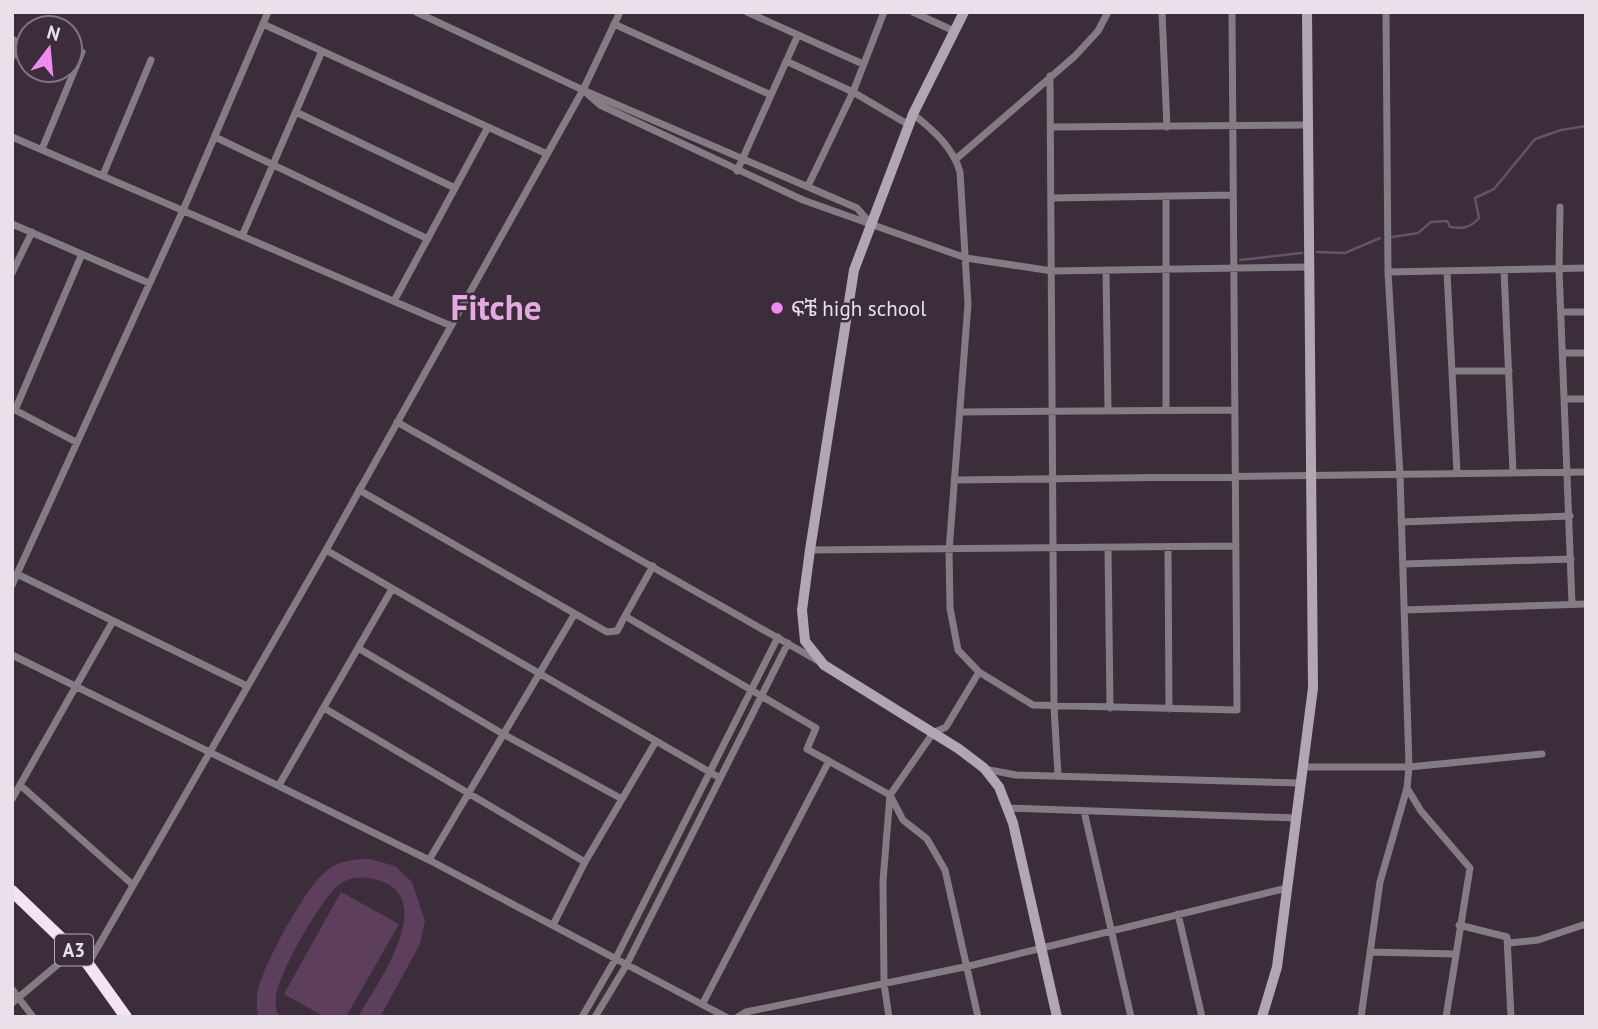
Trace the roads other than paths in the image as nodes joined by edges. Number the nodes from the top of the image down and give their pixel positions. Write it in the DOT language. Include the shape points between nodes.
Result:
graph roads {
  1 [pos="268,12"];
  2 [pos="416,12"];
  3 [pos="620,12"];
  4 [pos="747,12"];
  5 [pos="884,12"];
  6 [pos="913,12"];
  7 [pos="964,12"];
  8 [pos="1108,12"];
  9 [pos="1162,12"];
  10 [pos="1232,12"];
  11 [pos="1307,12"];
  12 [pos="1386,12"];
  13 [pos="263,24"];
  14 [pos="614,24"];
  15 [pos="954,31"];
  16 [pos="798,35"];
  17 [pos="12,39"];
  18 [pos="322,51"];
  19 [pos="12,57"];
  20 [pos="151,60"];
  21 [pos="786,61"];
  22 [pos="863,64"];
  23 [pos="1050,76"];
  24 [pos="69,84"];
  25 [pos="583,90"];
  26 [pos="853,92"];
  27 [pos="771,95"];
  28 [pos="296,111"];
  29 [pos="914,114"];
  30 [pos="909,125"];
  31 [pos="1308,125"];
  32 [pos="488,127"];
  33 [pos="1052,127"];
  34 [pos="1167,127"];
  35 [pos="1234,127"];
  36 [pos="215,136"];
  37 [pos="12,137"];
  38 [pos="42,149"];
  39 [pos="547,154"];
  40 [pos="742,159"];
  41 [pos="956,159"];
  42 [pos="273,164"];
  43 [pos="737,171"];
  44 [pos="103,175"];
  45 [pos="808,186"];
  46 [pos="455,188"];
  47 [pos="1233,195"];
  48 [pos="1166,196"];
  49 [pos="1052,198"];
  50 [pos="1560,207"];
  51 [pos="184,208"];
  52 [pos="12,224"];
  53 [pos="872,225"];
  54 [pos="32,232"];
  55 [pos="243,234"];
  56 [pos="428,239"];
  57 [pos="82,254"];
  58 [pos="966,258"];
  59 [pos="1310,267"];
  60 [pos="1586,268"];
  61 [pos="1166,269"];
  62 [pos="1233,269"];
  63 [pos="1559,269"];
  64 [pos="1106,270"];
  65 [pos="1504,270"];
  66 [pos="1052,271"];
  67 [pos="1447,271"];
  68 [pos="1388,272"];
  69 [pos="12,273"];
  70 [pos="149,283"];
  71 [pos="394,301"];
  72 [pos="1563,312"];
  73 [pos="1586,312"];
  74 [pos="449,325"];
  75 [pos="1565,353"];
  76 [pos="1586,353"];
  77 [pos="1452,371"];
  78 [pos="1509,371"];
  79 [pos="1566,399"];
  80 [pos="1586,399"];
  81 [pos="1052,410"];
  82 [pos="1108,410"];
  83 [pos="1167,410"];
  84 [pos="1233,410"];
  85 [pos="960,412"];
  86 [pos="397,422"];
  87 [pos="76,442"];
  88 [pos="1514,472"];
  89 [pos="1569,472"];
  90 [pos="1586,472"];
  91 [pos="1457,473"];
  92 [pos="1312,475"];
  93 [pos="1400,475"];
  94 [pos="1233,478"];
  95 [pos="955,480"];
  96 [pos="1054,481"];
  97 [pos="359,490"];
  98 [pos="1570,516"];
  99 [pos="1401,522"];
  100 [pos="1234,546"];
  101 [pos="1168,547"];
  102 [pos="1108,548"];
  103 [pos="1053,549"];
  104 [pos="326,550"];
  105 [pos="810,550"];
  106 [pos="949,551"];
  107 [pos="1571,559"];
  108 [pos="1403,564"];
  109 [pos="653,566"];
  110 [pos="17,574"];
  111 [pos="12,585"];
  112 [pos="392,589"];
  113 [pos="1572,604"];
  114 [pos="1586,604"];
  115 [pos="1404,610"];
  116 [pos="574,615"];
  117 [pos="625,616"];
  118 [pos="113,621"];
  119 [pos="778,637"];
  120 [pos="788,643"];
  121 [pos="358,648"];
  122 [pos="12,655"];
  123 [pos="824,664"];
  124 [pos="979,672"];
  125 [pos="539,675"];
  126 [pos="75,685"];
  127 [pos="247,686"];
  128 [pos="751,691"];
  129 [pos="761,697"];
  130 [pos="1054,707"];
  131 [pos="324,708"];
  132 [pos="1110,708"];
  133 [pos="1169,709"];
  134 [pos="933,733"];
  135 [pos="503,734"];
  136 [pos="655,743"];
  137 [pos="211,751"];
  138 [pos="1542,754"];
  139 [pos="829,761"];
  140 [pos="1303,767"];
  141 [pos="1409,767"];
  142 [pos="984,769"];
  143 [pos="709,772"];
  144 [pos="1058,775"];
  145 [pos="720,778"];
  146 [pos="1301,783"];
  147 [pos="20,785"];
  148 [pos="279,785"];
  149 [pos="1407,788"];
  150 [pos="469,792"];
  151 [pos="890,795"];
  152 [pos="12,799"];
  153 [pos="622,799"];
  154 [pos="1007,808"];
  155 [pos="1084,811"];
  156 [pos="1296,818"];
  157 [pos="429,860"];
  158 [pos="585,862"];
  159 [pos="133,885"];
  160 [pos="1287,888"];
  161 [pos="12,891"];
  162 [pos="1178,914"];
  163 [pos="1586,923"];
  164 [pos="553,925"];
  165 [pos="1459,925"];
  166 [pos="1111,930"];
  167 [pos="1509,943"];
  168 [pos="1042,948"];
  169 [pos="75,950"];
  170 [pos="1370,952"];
  171 [pos="1454,954"];
  172 [pos="616,958"];
  173 [pos="88,964"];
  174 [pos="627,964"];
  175 [pos="969,966"];
  176 [pos="884,984"];
  177 [pos="12,989"];
  178 [pos="20,998"];
  179 [pos="12,1003"];
  180 [pos="703,1003"];
  181 [pos="583,1015"];
  182 [pos="596,1015"];
  183 [pos="33,1017"];
  184 [pos="127,1017"];
  185 [pos="606,1017"];
  186 [pos="726,1017"];
  187 [pos="738,1017"];
  188 [pos="889,1017"];
  189 [pos="978,1017"];
  190 [pos="1058,1017"];
  191 [pos="1131,1017"];
  192 [pos="1202,1017"];
  193 [pos="1262,1017"];
  194 [pos="1361,1017"];
  195 [pos="1446,1017"];
  196 [pos="1511,1017"];
  1 -- 13 [label="street"];
  2 -- 25 [label="street"];
  3 -- 14 [label="street"];
  4 -- 16 [label="street"];
  5 -- 22 [label="street"];
  6 -- 15 [label="street"];
  7 -- 15 [label="street"];
  8 -- 23 [label="street" via="1090,39"];
  9 -- 34 [label="street"];
  10 -- 35 [label="street"];
  11 -- 31 [label="street"];
  12 -- 68 [label="street"];
  13 -- 18 [label="street"];
  13 -- 36 [label="street"];
  14 -- 25 [label="street"];
  14 -- 27 [label="street"];
  15 -- 29 [label="street"];
  16 -- 21 [label="street"];
  16 -- 22 [label="street"];
  17 -- 19 [label="street" via="19,43"];
  18 -- 28 [label="street"];
  18 -- 32 [label="street"];
  20 -- 44 [label="street"];
  21 -- 26 [label="street"];
  21 -- 27 [label="street"];
  22 -- 26 [label="street"];
  23 -- 33 [label="street"];
  23 -- 41 [label="street"];
  24 -- 38 [label="street"];
  25 -- 39 [label="street"];
  25 -- 40 [label="street"];
  25 -- 43 [label="street" via="600,105"];
  26 -- 30 [label="street"];
  26 -- 45 [label="street"];
  27 -- 40 [label="street"];
  28 -- 42 [label="street"];
  28 -- 46 [label="street"];
  29 -- 30 [label="street"];
  29 -- 41 [label="street" via="936,132"];
  30 -- 53 [label="street"];
  31 -- 35 [label="street"];
  31 -- 59 [label="street"];
  32 -- 39 [label="street"];
  32 -- 46 [label="street"];
  33 -- 34 [label="street"];
  33 -- 49 [label="street"];
  34 -- 35 [label="street"];
  35 -- 47 [label="street"];
  36 -- 42 [label="street"];
  36 -- 51 [label="street"];
  37 -- 38 [label="street"];
  38 -- 44 [label="street"];
  39 -- 74 [label="street"];
  40 -- 43 [label="street"];
  40 -- 45 [label="street"];
  41 -- 58 [label="street"];
  42 -- 55 [label="street"];
  42 -- 56 [label="street"];
  43 -- 53 [label="street"];
  44 -- 51 [label="street"];
  45 -- 53 [label="street" via="857,208"];
  46 -- 56 [label="street"];
  47 -- 48 [label="street"];
  47 -- 62 [label="street"];
  48 -- 49 [label="street"];
  48 -- 61 [label="street"];
  49 -- 66 [label="street"];
  50 -- 63 [label="street"];
  51 -- 55 [label="street"];
  51 -- 70 [label="street"];
  52 -- 54 [label="street"];
  53 -- 58 [label="street"];
  53 -- 105 [label="street" via="854,270 841,336"];
  54 -- 57 [label="street"];
  54 -- 69 [label="street"];
  55 -- 71 [label="street"];
  56 -- 71 [label="street"];
  57 -- 70 [label="street"];
  57 -- 87 [label="street" via="15,410"];
  58 -- 66 [label="street"];
  58 -- 85 [label="street" via="968,304"];
  59 -- 62 [label="street"];
  59 -- 92 [label="street"];
  60 -- 63 [label="street"];
  61 -- 62 [label="street"];
  61 -- 64 [label="street"];
  61 -- 83 [label="street"];
  62 -- 84 [label="street"];
  63 -- 65 [label="street"];
  63 -- 72 [label="street"];
  64 -- 66 [label="street"];
  64 -- 82 [label="street"];
  65 -- 67 [label="street"];
  65 -- 78 [label="street"];
  66 -- 81 [label="street"];
  67 -- 68 [label="street"];
  67 -- 77 [label="street"];
  68 -- 93 [label="street"];
  70 -- 87 [label="street"];
  71 -- 74 [label="street"];
  72 -- 73 [label="street"];
  72 -- 75 [label="street"];
  74 -- 86 [label="street"];
  75 -- 76 [label="street"];
  75 -- 79 [label="street"];
  77 -- 78 [label="street"];
  77 -- 91 [label="street"];
  78 -- 88 [label="street"];
  79 -- 80 [label="street"];
  79 -- 89 [label="street"];
  81 -- 82 [label="street"];
  81 -- 85 [label="street"];
  81 -- 96 [label="street"];
  82 -- 83 [label="street"];
  83 -- 84 [label="street"];
  84 -- 94 [label="street"];
  85 -- 95 [label="street"];
  86 -- 97 [label="street"];
  86 -- 109 [label="street"];
  87 -- 110 [label="street"];
  88 -- 89 [label="street"];
  88 -- 91 [label="street"];
  89 -- 90 [label="street"];
  89 -- 98 [label="street"];
  91 -- 93 [label="street"];
  92 -- 93 [label="street"];
  92 -- 94 [label="street"];
  92 -- 140 [label="street" via="1313,688"];
  93 -- 99 [label="street"];
  94 -- 96 [label="street"];
  94 -- 100 [label="street"];
  95 -- 96 [label="street"];
  95 -- 106 [label="street"];
  96 -- 103 [label="street"];
  97 -- 104 [label="street"];
  97 -- 116 [label="street"];
  98 -- 99 [label="street"];
  98 -- 107 [label="street"];
  99 -- 108 [label="street"];
  100 -- 101 [label="street"];
  100 -- 133 [label="street" via="1237,710"];
  101 -- 102 [label="street"];
  101 -- 133 [label="street"];
  102 -- 103 [label="street"];
  102 -- 132 [label="street"];
  103 -- 106 [label="street"];
  103 -- 130 [label="street"];
  104 -- 112 [label="street"];
  104 -- 127 [label="street"];
  105 -- 106 [label="street"];
  105 -- 123 [label="street" via="802,610 804,641"];
  106 -- 124 [label="street" via="950,608 958,650"];
  107 -- 108 [label="street"];
  107 -- 113 [label="street"];
  108 -- 115 [label="street"];
  109 -- 117 [label="street"];
  109 -- 119 [label="street"];
  110 -- 111 [label="street"];
  110 -- 118 [label="street"];
  112 -- 121 [label="street"];
  112 -- 125 [label="street"];
  113 -- 114 [label="street"];
  113 -- 115 [label="street"];
  115 -- 141 [label="street"];
  116 -- 117 [label="street" via="607,632 617,631"];
  116 -- 125 [label="street"];
  117 -- 128 [label="street"];
  118 -- 126 [label="street"];
  118 -- 127 [label="street"];
  119 -- 120 [label="street"];
  119 -- 128 [label="street"];
  120 -- 123 [label="street"];
  120 -- 129 [label="street"];
  121 -- 131 [label="street"];
  121 -- 135 [label="street"];
  122 -- 126 [label="street"];
  123 -- 134 [label="street"];
  124 -- 130 [label="street" via="1033,705"];
  124 -- 134 [label="street" via="946,727"];
  125 -- 135 [label="street"];
  125 -- 136 [label="street"];
  126 -- 137 [label="street"];
  126 -- 147 [label="street"];
  127 -- 137 [label="street"];
  128 -- 129 [label="street"];
  128 -- 143 [label="street"];
  129 -- 139 [label="street" via="816,728 807,749"];
  129 -- 145 [label="street"];
  130 -- 132 [label="street"];
  130 -- 144 [label="street"];
  131 -- 148 [label="street"];
  131 -- 150 [label="street"];
  132 -- 133 [label="street"];
  134 -- 142 [label="street"];
  134 -- 151 [label="street"];
  135 -- 150 [label="street"];
  135 -- 153 [label="street"];
  136 -- 143 [label="street"];
  136 -- 153 [label="street"];
  137 -- 148 [label="street"];
  137 -- 159 [label="street"];
  138 -- 141 [label="street"];
  139 -- 151 [label="street"];
  139 -- 180 [label="street"];
  140 -- 141 [label="street"];
  140 -- 146 [label="street"];
  141 -- 149 [label="street"];
  142 -- 144 [label="street"];
  142 -- 154 [label="street" via="999,787"];
  143 -- 145 [label="street"];
  143 -- 172 [label="street"];
  144 -- 146 [label="street"];
  145 -- 174 [label="street"];
  146 -- 156 [label="street"];
  147 -- 152 [label="street"];
  147 -- 159 [label="street"];
  148 -- 157 [label="street"];
  149 -- 165 [label="street" via="1470,868"];
  149 -- 170 [label="street" via="1380,882"];
  150 -- 157 [label="street"];
  150 -- 158 [label="street"];
  151 -- 175 [label="street" via="903,820 927,839 945,870"];
  151 -- 176 [label="street" via="883,881"];
  153 -- 158 [label="street"];
  154 -- 155 [label="street"];
  154 -- 168 [label="street"];
  155 -- 156 [label="street"];
  155 -- 166 [label="street"];
  156 -- 160 [label="street"];
  157 -- 164 [label="street"];
  158 -- 164 [label="street"];
  159 -- 173 [label="street"];
  160 -- 162 [label="street"];
  160 -- 193 [label="street" via="1277,967"];
  161 -- 169 [label="highway, A3"];
  162 -- 166 [label="street"];
  162 -- 192 [label="street"];
  163 -- 167 [label="street" via="1538,940"];
  164 -- 172 [label="street"];
  165 -- 167 [label="street" via="1501,933"];
  165 -- 171 [label="street"];
  166 -- 168 [label="street"];
  166 -- 191 [label="street"];
  167 -- 196 [label="street"];
  168 -- 175 [label="street"];
  168 -- 190 [label="street"];
  169 -- 173 [label="highway, A3"];
  169 -- 178 [label="street"];
  170 -- 171 [label="street"];
  170 -- 194 [label="street"];
  171 -- 195 [label="street"];
  172 -- 174 [label="street"];
  172 -- 181 [label="street"];
  173 -- 184 [label="highway, A3"];
  174 -- 180 [label="street"];
  174 -- 182 [label="street"];
  175 -- 176 [label="street"];
  175 -- 189 [label="street"];
  176 -- 187 [label="street"];
  176 -- 188 [label="street"];
  177 -- 178 [label="street"];
  178 -- 179 [label="street"];
  178 -- 183 [label="street"];
  180 -- 186 [label="street"];
  181 -- 182 [label="street"];
  182 -- 185 [label="street"];
}
